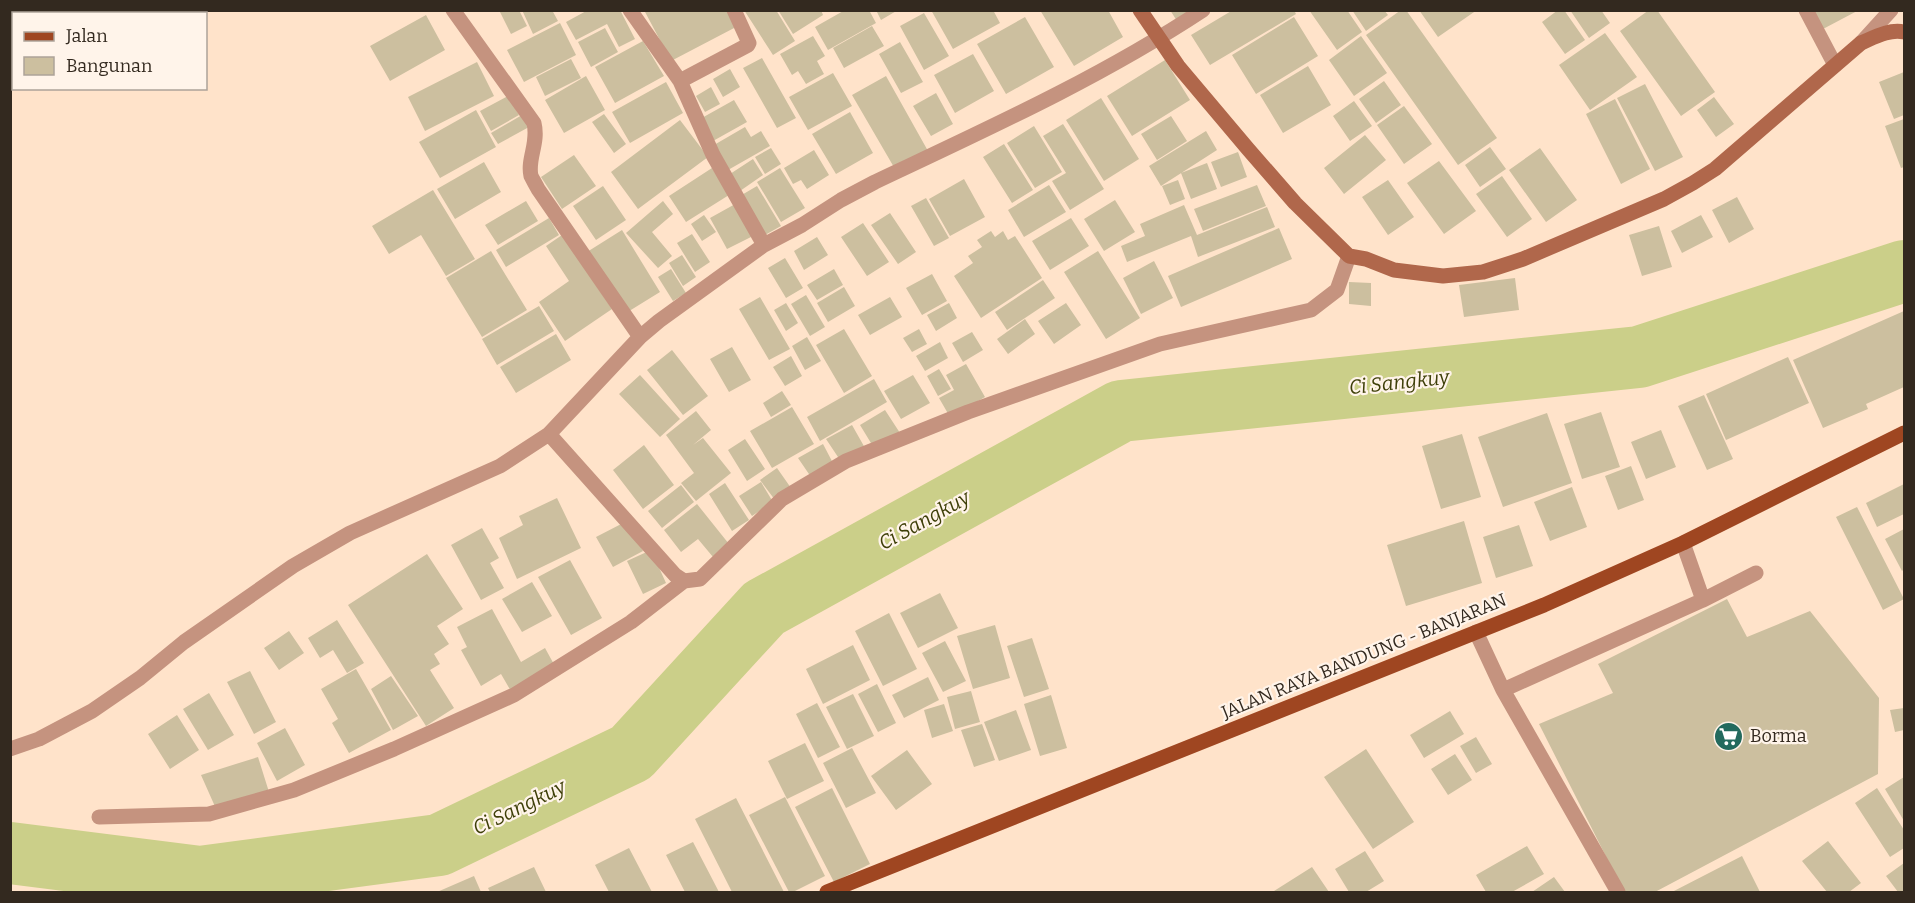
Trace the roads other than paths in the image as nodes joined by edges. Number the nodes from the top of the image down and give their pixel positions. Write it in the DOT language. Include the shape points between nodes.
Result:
graph roads {
  1 [pos="453,10"];
  2 [pos="630,10"];
  3 [pos="734,10"];
  4 [pos="1140,10"];
  5 [pos="1203,10"];
  6 [pos="1806,10"];
  7 [pos="1891,10"];
  8 [pos="1905,32"];
  9 [pos="1160,39"];
  10 [pos="1861,43"];
  11 [pos="1835,65"];
  12 [pos="680,81"];
  13 [pos="764,245"];
  14 [pos="1348,256"];
  15 [pos="640,337"];
  16 [pos="1905,433"];
  17 [pos="549,434"];
  18 [pos="1683,543"];
  19 [pos="1756,573"];
  20 [pos="684,582"];
  21 [pos="1703,600"];
  22 [pos="1476,633"];
  23 [pos="1503,690"];
  24 [pos="10,749"];
  25 [pos="99,817"];
  26 [pos="827,892"];
  27 [pos="1618,892"];
  1 -- 15 [label="street" via="534,123 531,175 538,189"];
  2 -- 12 [label="street"];
  3 -- 12 [label="street" via="748,45"];
  4 -- 9 [label="street"];
  5 -- 9 [label="street"];
  6 -- 11 [label="street"];
  7 -- 10 [label="street"];
  8 -- 10 [label="street" via="1880,34"];
  9 -- 13 [label="street" via="1102,72 875,182"];
  9 -- 14 [label="street" via="1178,66 1295,203"];
  10 -- 11 [label="street"];
  11 -- 14 [label="street" via="1715,169 1664,199 1523,259 1483,272 1443,276 1394,270"];
  12 -- 13 [label="street" via="713,155"];
  13 -- 15 [label="street"];
  14 -- 20 [label="street" via="1337,290 1311,310 1160,344 968,412 846,461 782,499 700,579"];
  15 -- 17 [label="street"];
  16 -- 18 [label="main road, JALAN RAYA BANDUNG - BANJARAN"];
  17 -- 20 [label="street"];
  17 -- 24 [label="street" via="500,466 350,533 293,566 92,711 39,739"];
  18 -- 21 [label="street"];
  18 -- 22 [label="main road, JALAN RAYA BANDUNG - BANJARAN"];
  19 -- 21 [label="street"];
  20 -- 25 [label="street" via="631,622 514,695 294,790 209,814"];
  21 -- 23 [label="street"];
  22 -- 23 [label="street"];
  22 -- 26 [label="main road, JALAN RAYA BANDUNG - BANJARAN"];
  23 -- 27 [label="street"];
}
